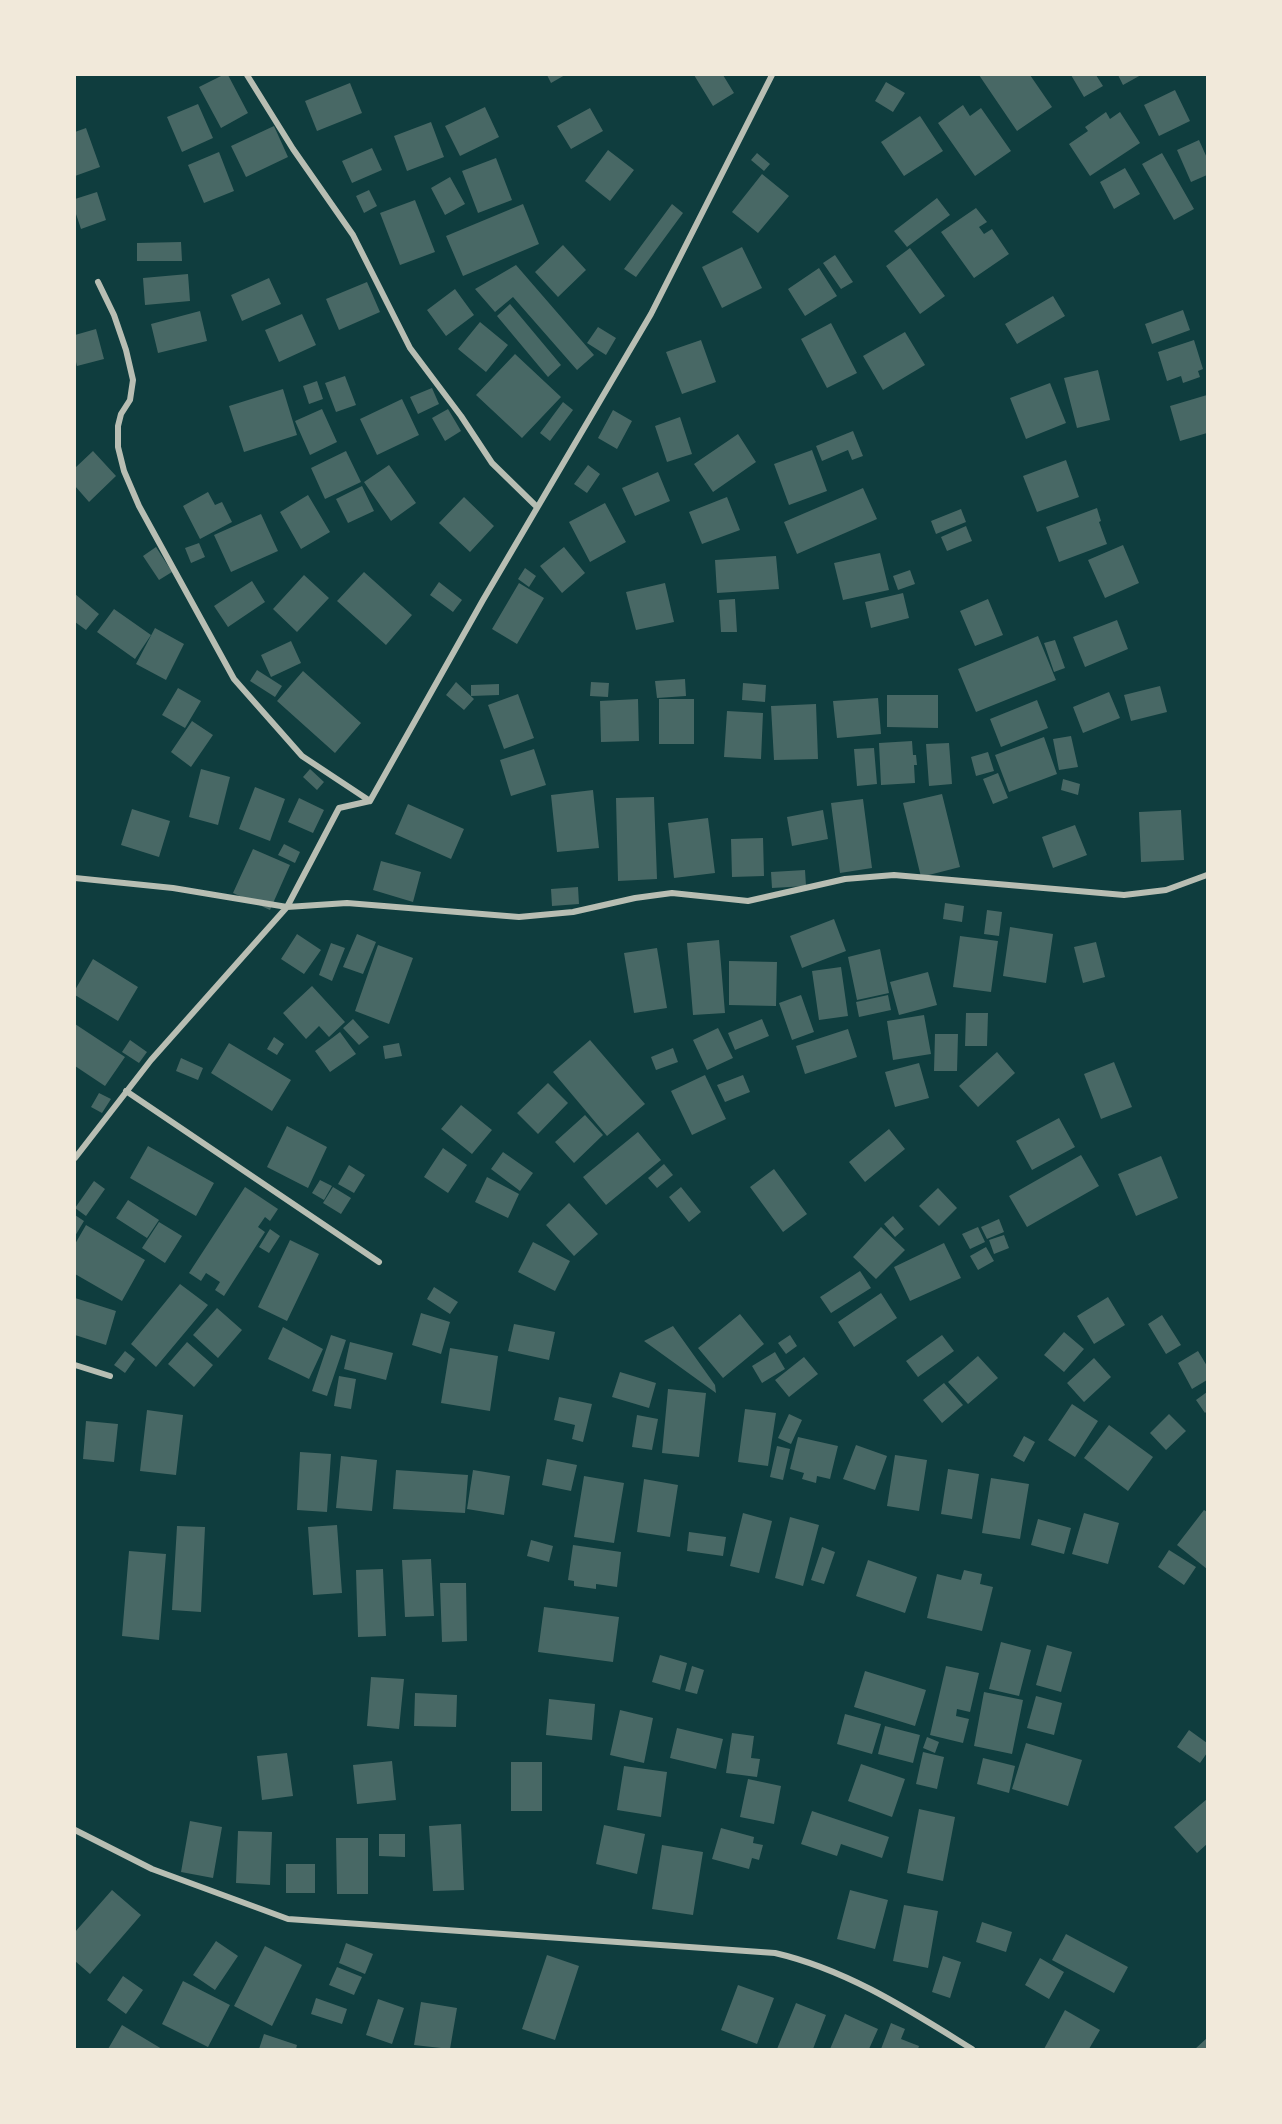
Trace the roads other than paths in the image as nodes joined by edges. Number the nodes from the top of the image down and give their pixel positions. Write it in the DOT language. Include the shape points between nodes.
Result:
graph roads {
  1 [pos="247,75"];
  2 [pos="772,75"];
  3 [pos="98,282"];
  4 [pos="537,507"];
  5 [pos="370,801"];
  6 [pos="1207,875"];
  7 [pos="75,878"];
  8 [pos="287,907"];
  9 [pos="126,1091"];
  10 [pos="75,1158"];
  11 [pos="379,1262"];
  12 [pos="75,1365"];
  13 [pos="110,1376"];
  14 [pos="75,1830"];
  15 [pos="972,2049"];
  1 -- 4 [label="street" via="292,149 353,235 410,348 492,463"];
  2 -- 4 [label="street" via="651,314"];
  3 -- 5 [label="street" via="114,315 133,380 130,400 118,426 118,447 139,506 234,679 302,756"];
  4 -- 5 [label="street"];
  5 -- 8 [label="street" via="339,808"];
  6 -- 8 [label="street" via="1167,890 1124,895 894,875 845,879 748,901 672,893 573,912 519,917 347,903"];
  7 -- 8 [label="street" via="173,888"];
  8 -- 9 [label="street"];
  9 -- 10 [label="street"];
  9 -- 11 [label="street"];
  12 -- 13 [label="street"];
  14 -- 15 [label="street" via="152,1869 288,1919 775,1953 809,1961 889,1998"];
}
